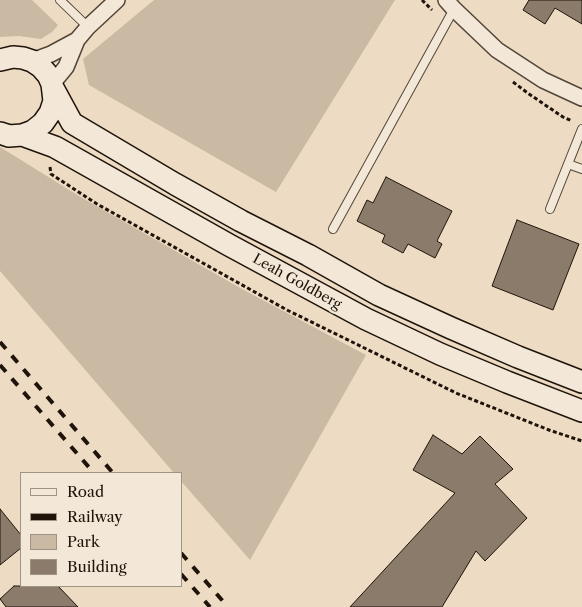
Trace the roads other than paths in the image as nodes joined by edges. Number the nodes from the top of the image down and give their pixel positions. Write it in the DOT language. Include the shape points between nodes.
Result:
graph roads {
  1 [pos="60,0"];
  2 [pos="117,0"];
  3 [pos="450,5"];
  4 [pos="88,27"];
  5 [pos="77,40"];
  6 [pos="0,60"];
  7 [pos="32,61"];
  8 [pos="53,86"];
  9 [pos="582,98"];
  10 [pos="582,129"];
  11 [pos="0,133"];
  12 [pos="22,135"];
  13 [pos="568,164"];
  14 [pos="582,169"];
  15 [pos="550,209"];
  16 [pos="333,229"];
  17 [pos="582,382"];
  18 [pos="582,411"];
  1 -- 4 [label="lane"];
  2 -- 4 [label="street"];
  3 -- 9 [label="street" via="497,50 543,80"];
  3 -- 16 [label="lane"];
  4 -- 5 [label="street"];
  5 -- 7 [label="street"];
  5 -- 8 [label="street" via="66,67"];
  6 -- 7 [label="street" via="13,57"];
  7 -- 8 [label="street, Leah Goldberg" via="48,75"];
  8 -- 12 [label="street" via="54,101 47,118 33,131"];
  8 -- 17 [label="street, Leah Goldberg" via="72,123 191,194 378,295"];
  10 -- 13 [label="lane"];
  11 -- 12 [label="street, Leah Goldberg"];
  12 -- 18 [label="street, Leah Goldberg" via="55,147 366,319 474,368"];
  13 -- 14 [label="lane"];
  13 -- 15 [label="lane"];
}
